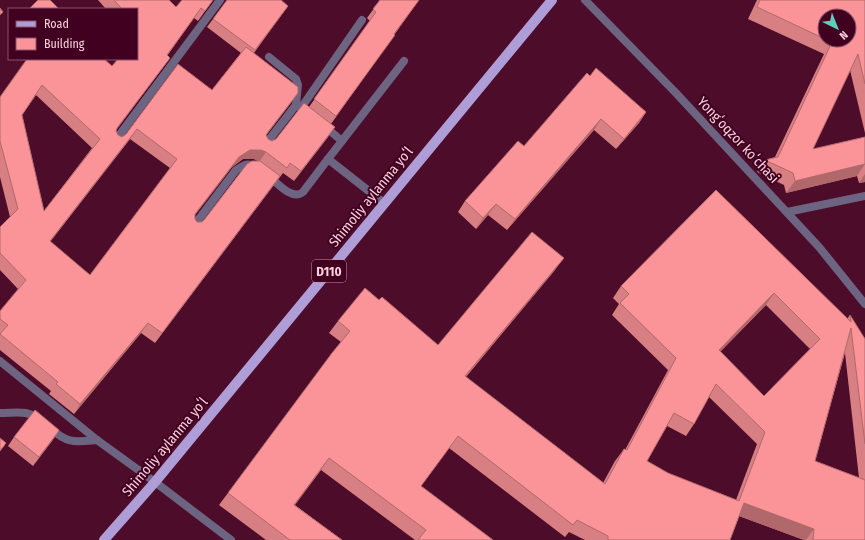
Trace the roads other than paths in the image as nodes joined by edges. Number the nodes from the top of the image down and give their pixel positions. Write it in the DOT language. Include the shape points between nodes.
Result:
graph roads {
  1 [pos="220,0"];
  2 [pos="552,0"];
  3 [pos="585,0"];
  4 [pos="362,20"];
  5 [pos="269,57"];
  6 [pos="404,61"];
  7 [pos="298,106"];
  8 [pos="115,141"];
  9 [pos="342,141"];
  10 [pos="265,145"];
  11 [pos="328,159"];
  12 [pos="865,196"];
  13 [pos="384,203"];
  14 [pos="787,212"];
  15 [pos="193,227"];
  16 [pos="865,304"];
  17 [pos="0,361"];
  18 [pos="0,413"];
  19 [pos="97,440"];
  20 [pos="155,482"];
  21 [pos="104,540"];
  22 [pos="231,540"];
  1 -- 8 [label="street"];
  2 -- 13 [label="main road, Shimoliy aylanma yoʻl / D110"];
  3 -- 14 [label="street, Yongʻoqzor koʻchasi"];
  4 -- 7 [label="street"];
  5 -- 7 [label="street" via="296,79"];
  6 -- 9 [label="street"];
  7 -- 9 [label="street"];
  7 -- 10 [label="street"];
  9 -- 11 [label="street"];
  11 -- 13 [label="street"];
  11 -- 15 [label="street" via="303,192 295,196 256,166 250,163 243,165 236,170"];
  12 -- 14 [label="street"];
  13 -- 20 [label="main road, Shimoliy aylanma yoʻl / D110"];
  14 -- 16 [label="street, Yongʻoqzor koʻchasi"];
  17 -- 19 [label="street"];
  18 -- 19 [label="street" via="26,412 58,435 72,441"];
  19 -- 20 [label="street"];
  20 -- 21 [label="main road, Shimoliy aylanma yoʻl / D110"];
  20 -- 22 [label="street"];
}
